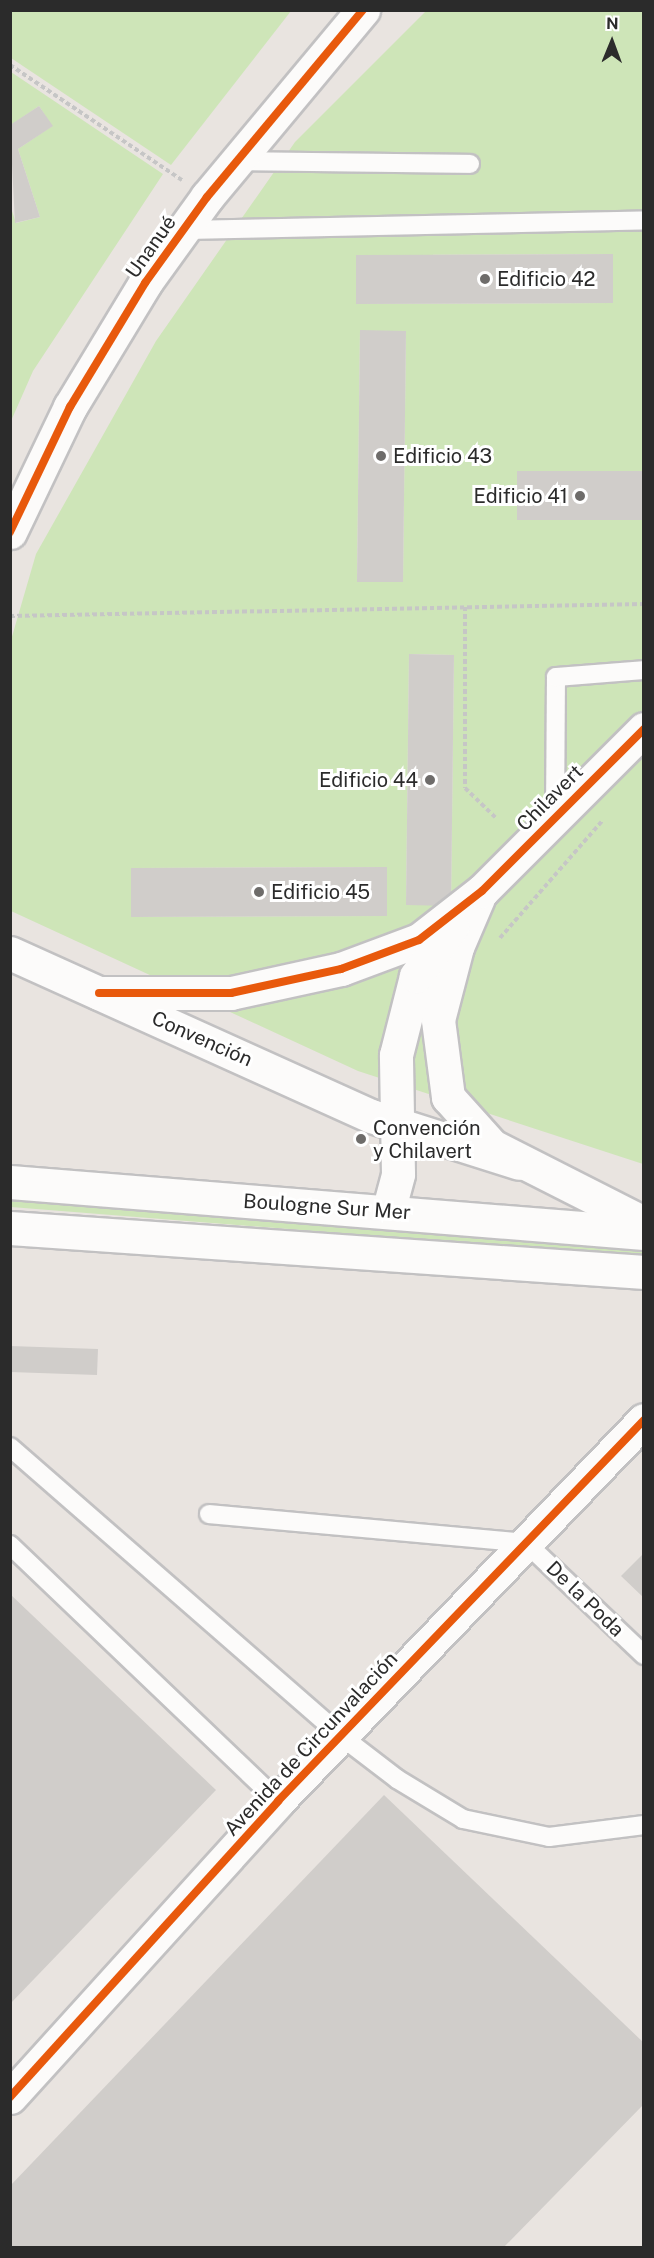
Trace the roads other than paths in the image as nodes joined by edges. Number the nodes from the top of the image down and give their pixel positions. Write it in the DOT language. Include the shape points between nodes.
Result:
graph roads {
  1 [pos="363,10"];
  2 [pos="237,160"];
  3 [pos="470,164"];
  4 [pos="644,220"];
  5 [pos="183,230"];
  6 [pos="10,532"];
  7 [pos="644,670"];
  8 [pos="644,729"];
  9 [pos="555,817"];
  10 [pos="482,891"];
  11 [pos="10,952"];
  12 [pos="99,993"];
  13 [pos="394,1122"];
  14 [pos="519,1163"];
  15 [pos="10,1182"];
  16 [pos="388,1212"];
  17 [pos="644,1223"];
  18 [pos="10,1228"];
  19 [pos="644,1233"];
  20 [pos="644,1272"];
  21 [pos="644,1420"];
  22 [pos="10,1447"];
  23 [pos="209,1514"];
  24 [pos="526,1543"];
  25 [pos="10,1545"];
  26 [pos="644,1655"];
  27 [pos="341,1736"];
  28 [pos="278,1801"];
  29 [pos="644,1825"];
  30 [pos="10,2097"];
  1 -- 2 [label="street, Unanué"];
  2 -- 3 [label="lane"];
  2 -- 5 [label="street, Unanué"];
  4 -- 5 [label="lane"];
  5 -- 6 [label="street, Unanué" via="70,407"];
  7 -- 9 [label="lane" via="556,677"];
  8 -- 9 [label="street, Chilavert"];
  9 -- 10 [label="street, Chilavert"];
  10 -- 12 [label="street" via="419,940 341,969 231,993"];
  10 -- 13 [label="street" via="416,976 396,1055"];
  10 -- 14 [label="street" via="443,989 438,1020 440,1067 448,1097 463,1118"];
  11 -- 12 [label="street, Convención"];
  12 -- 13 [label="street, Convención"];
  13 -- 14 [label="street, Convención"];
  13 -- 16 [label="street" via="397,1192"];
  14 -- 17 [label="street"];
  15 -- 16 [label="street, Boulogne Sur Mer"];
  16 -- 19 [label="street, Boulogne Sur Mer"];
  18 -- 20 [label="street, Boulogne Sur Mer"];
  21 -- 24 [label="street, Avenida de Circunvalación"];
  22 -- 27 [label="lane"];
  23 -- 24 [label="lane"];
  24 -- 26 [label="lane, De la Poda"];
  24 -- 27 [label="street, Avenida de Circunvalación"];
  25 -- 28 [label="lane"];
  27 -- 28 [label="street, Avenida de Circunvalación"];
  27 -- 29 [label="lane" via="397,1779 463,1819 484,1826 549,1837"];
  28 -- 30 [label="street, Avenida de Circunvalación"];
}
